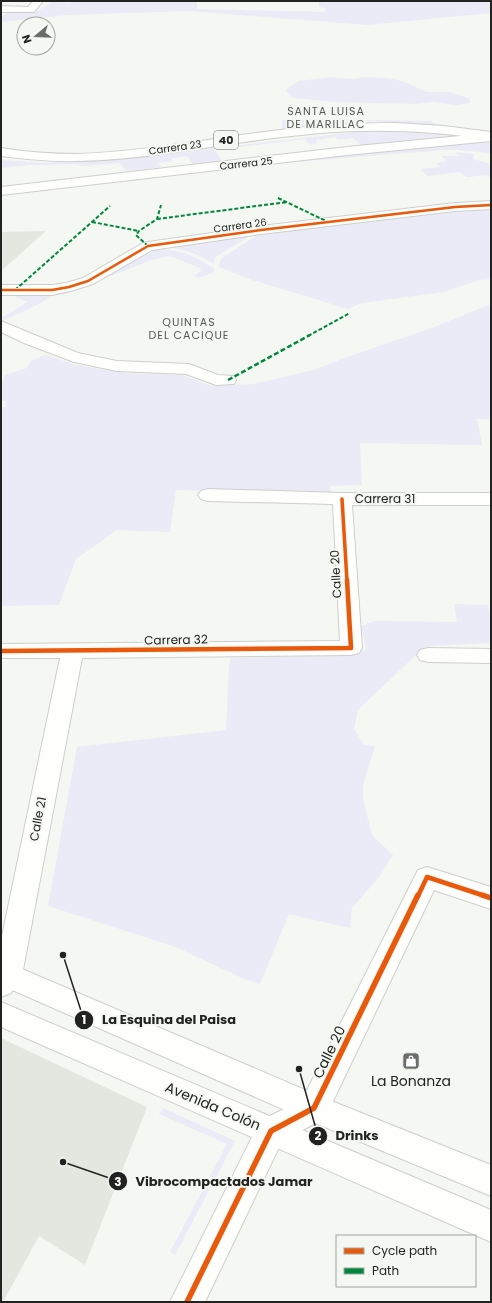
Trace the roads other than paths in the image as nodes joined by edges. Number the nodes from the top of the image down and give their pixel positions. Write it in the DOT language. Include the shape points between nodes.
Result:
graph roads {
  1 [pos="38,1"];
  2 [pos="1,9"];
  3 [pos="491,136"];
  4 [pos="1,152"];
  5 [pos="1,190"];
  6 [pos="491,205"];
  7 [pos="1,290"];
  8 [pos="1,326"];
  9 [pos="228,380"];
  10 [pos="208,495"];
  11 [pos="342,499"];
  12 [pos="491,499"];
  13 [pos="350,648"];
  14 [pos="1,651"];
  15 [pos="72,651"];
  16 [pos="428,655"];
  17 [pos="491,656"];
  18 [pos="491,898"];
  19 [pos="3,978"];
  20 [pos="1,1014"];
  21 [pos="314,1108"];
  22 [pos="271,1130"];
  23 [pos="491,1181"];
  24 [pos="491,1226"];
  25 [pos="186,1302"];
  1 -- 2 [label="main road" via="31,10"];
  3 -- 4 [label="main road, Carrera 23 / 40" via="451,130 367,126 300,131 87,157"];
  3 -- 5 [label="main road, Carrera 25"];
  6 -- 7 [label="main road, Carrera 26" via="269,229 148,246 110,270 69,287 52,290"];
  8 -- 9 [label="main road" via="74,357 117,366 188,369 216,380"];
  10 -- 11 [label="main road, Carrera 31"];
  11 -- 12 [label="main road, Carrera 31"];
  11 -- 13 [label="main road, Calle 20"];
  13 -- 15 [label="main road, Carrera 32"];
  14 -- 15 [label="main road, Carrera 32"];
  15 -- 19 [label="main road, Calle 21"];
  16 -- 17 [label="main road"];
  18 -- 21 [label="main road, Calle 20" via="427,877"];
  19 -- 21 [label="main road"];
  20 -- 22 [label="main road, Avenida Colón"];
  21 -- 22 [label="main road"];
  21 -- 23 [label="main road"];
  22 -- 24 [label="main road, Avenida Colón"];
  22 -- 25 [label="main road"];
}
